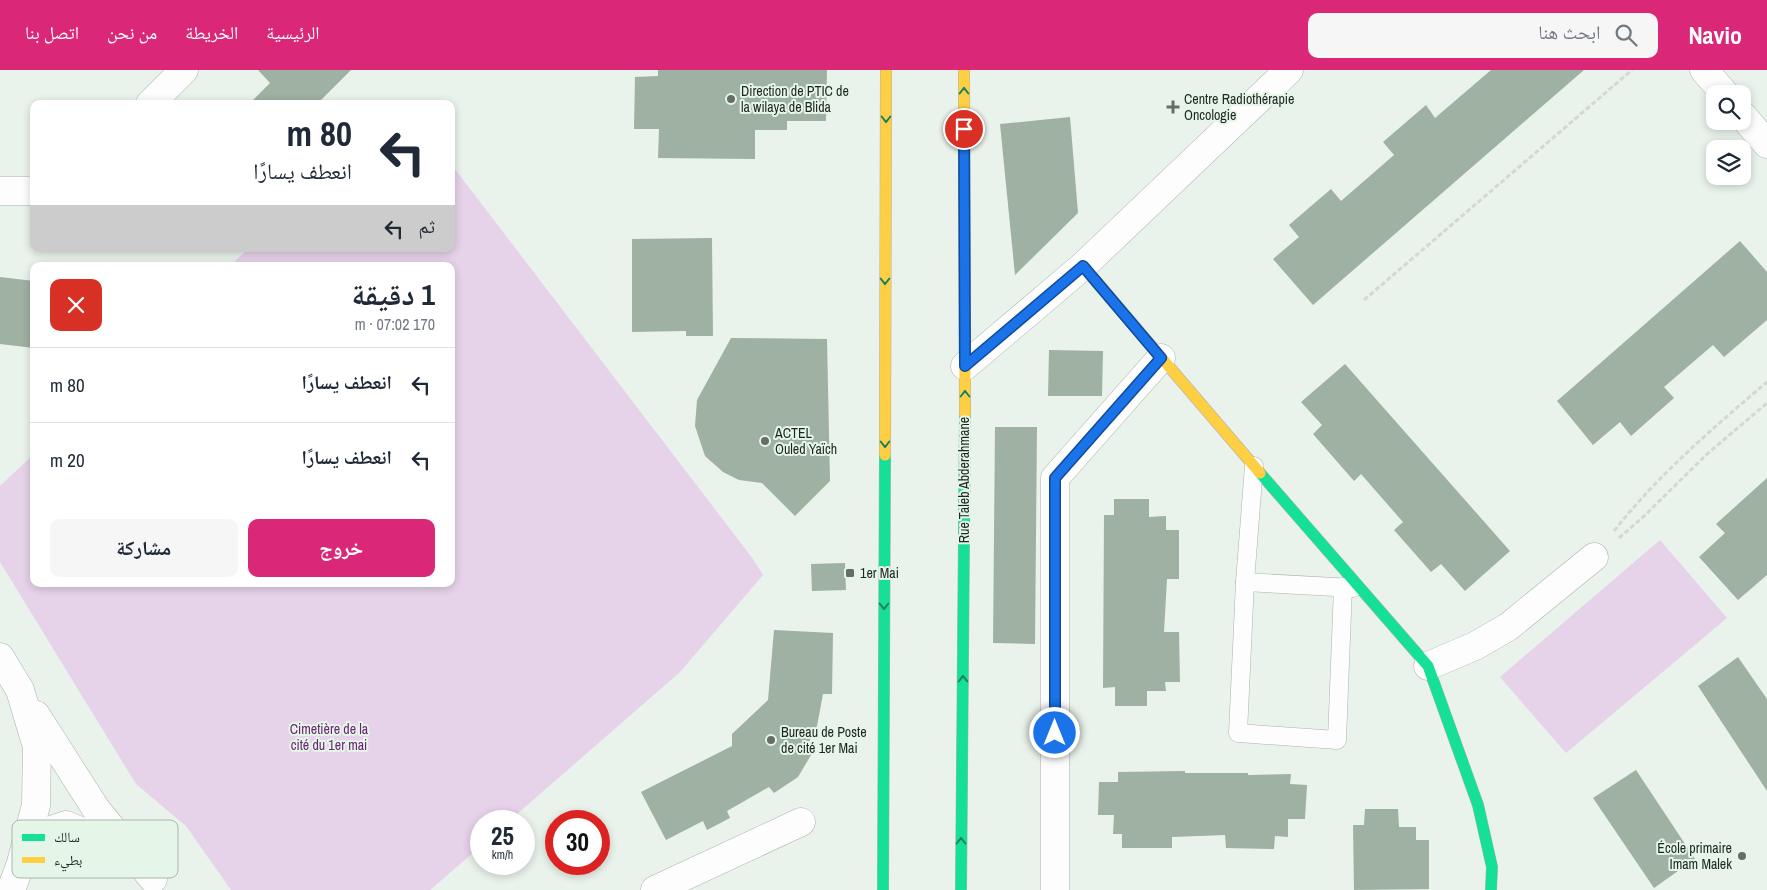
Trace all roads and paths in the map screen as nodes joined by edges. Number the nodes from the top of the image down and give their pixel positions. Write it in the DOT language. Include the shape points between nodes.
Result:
graph roads {
  1 [pos="184,70"];
  2 [pos="886,70"];
  3 [pos="964,70"];
  4 [pos="1289,70"];
  5 [pos="1632,70"];
  6 [pos="1704,70"];
  7 [pos="1717,85"];
  8 [pos="154,100"];
  9 [pos="1751,125"];
  10 [pos="1767,144"];
  11 [pos="30,190"];
  12 [pos="0,191"];
  13 [pos="1083,266"];
  14 [pos="1364,300"];
  15 [pos="1161,358"];
  16 [pos="965,366"];
  17 [pos="1767,382"];
  18 [pos="1767,403"];
  19 [pos="1254,466"];
  20 [pos="1594,557"];
  21 [pos="1245,582"];
  22 [pos="1343,587"];
  23 [pos="1361,588"];
  24 [pos="0,657"];
  25 [pos="1428,666"];
  26 [pos="20,690"];
  27 [pos="32,820"];
  28 [pos="105,820"];
  29 [pos="801,822"];
  30 [pos="15,878"];
  31 [pos="11,890"];
  32 [pos="655,890"];
  33 [pos="883,890"];
  34 [pos="961,890"];
  35 [pos="1055,890"];
  36 [pos="1491,890"];
  1 -- 8 [label="street"];
  2 -- 33 [label="main road, one-way"];
  16 -- 3 [label="main road, Rue Taleb Abderahmane, one-way"];
  4 -- 13 [label="street"];
  5 -- 14 [label="path"];
  6 -- 7 [label="street"];
  9 -- 10 [label="street"];
  11 -- 12 [label="street"];
  13 -- 15 [label="main road"];
  13 -- 16 [label="street"];
  15 -- 19 [label="main road"];
  15 -- 35 [label="street" via="1055,478"];
  34 -- 16 [label="main road, Rue Taleb Abderahmane, one-way"];
  17 -- 20 [label="path" via="1705,436 1633,507"];
  18 -- 20 [label="path"];
  19 -- 21 [label="lane"];
  19 -- 23 [label="main road"];
  20 -- 25 [label="street" via="1508,627 1475,646"];
  21 -- 22 [label="lane"];
  21 -- 22 [label="lane" via="1238,733 1337,740"];
  22 -- 23 [label="lane"];
  23 -- 25 [label="main road"];
  24 -- 26 [label="street"];
  25 -- 36 [label="main road" via="1478,805 1492,867"];
  26 -- 27 [label="street" via="37,747 36,805"];
  26 -- 28 [label="street"];
  29 -- 32 [label="street"];
  30 -- 31 [label="street"];
}
